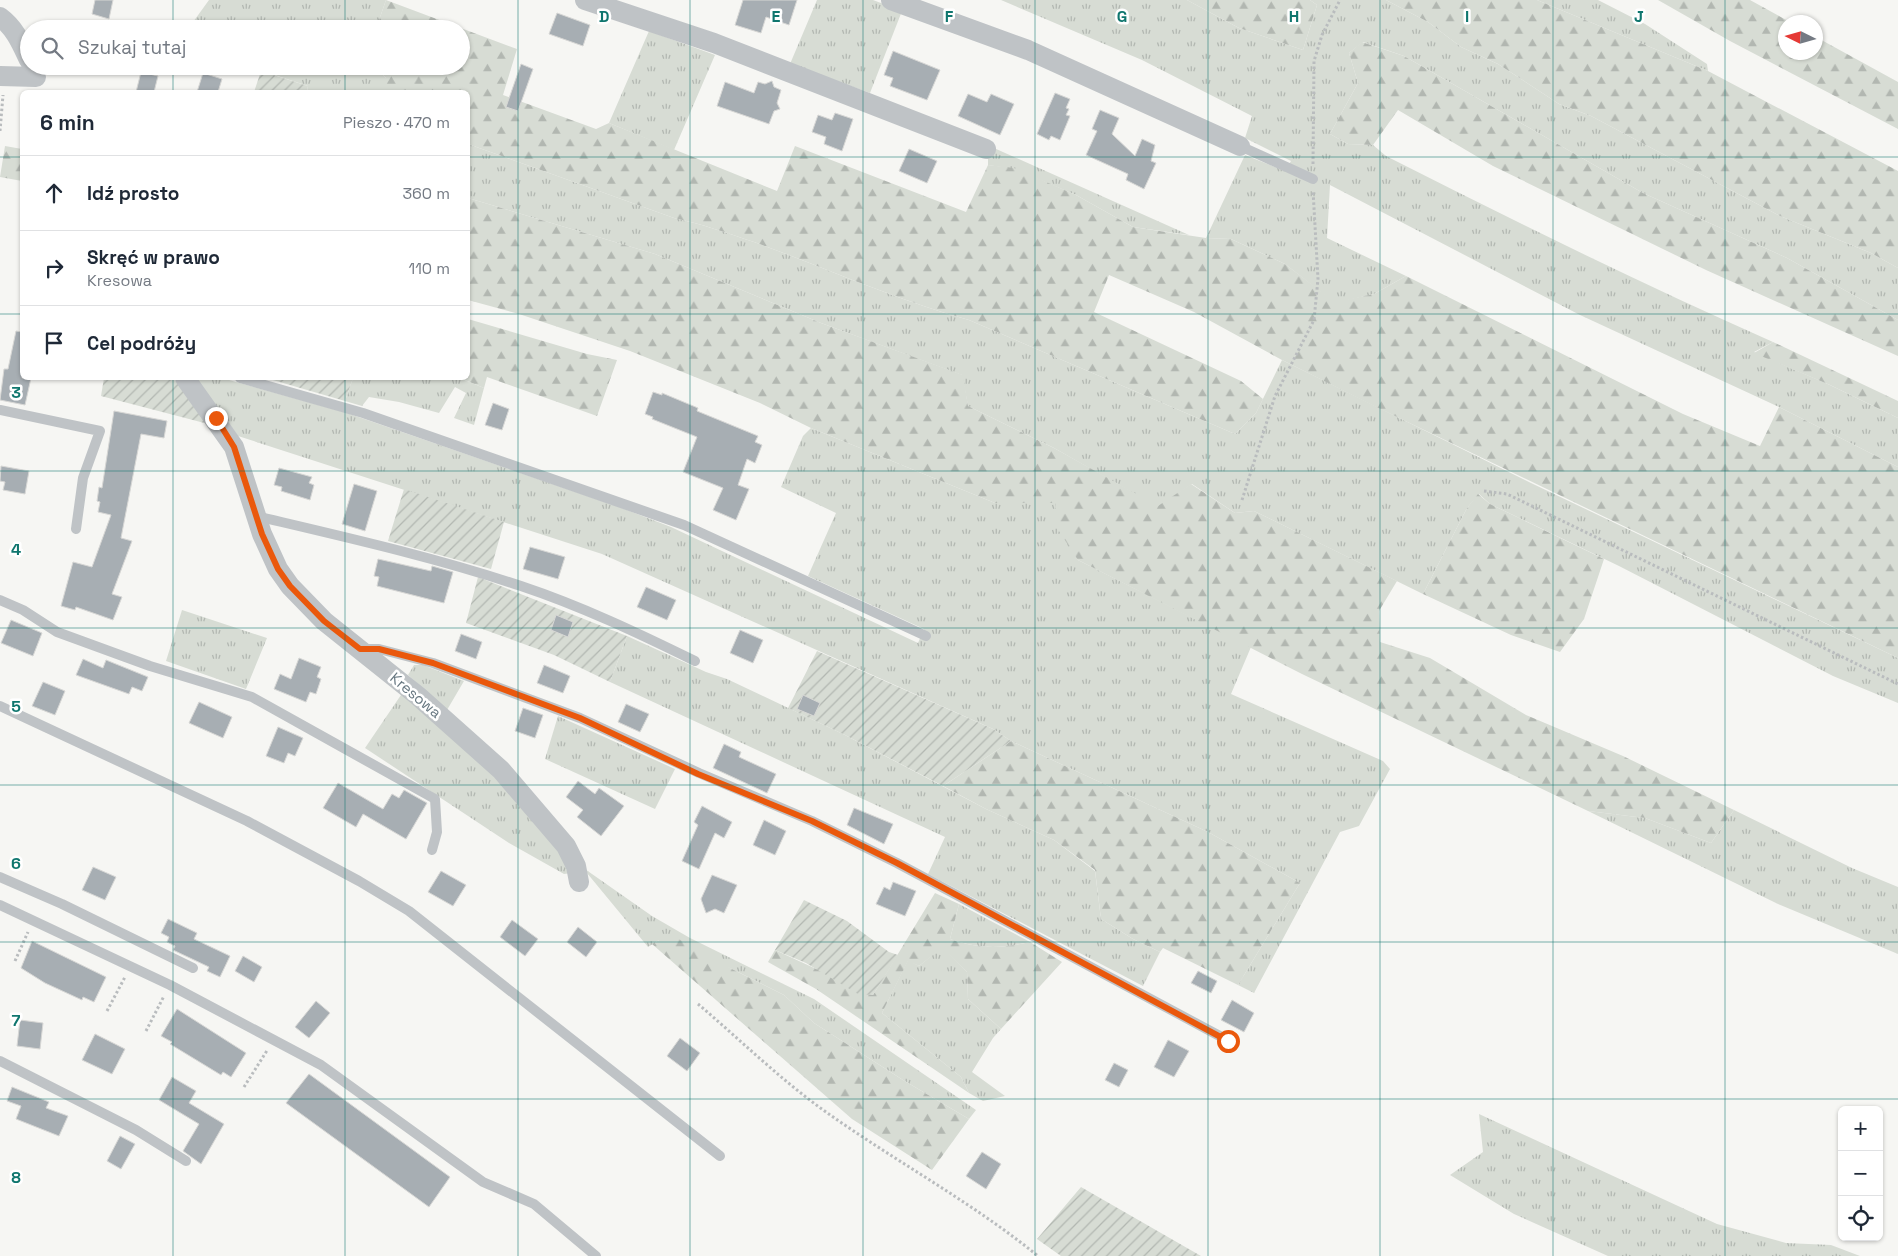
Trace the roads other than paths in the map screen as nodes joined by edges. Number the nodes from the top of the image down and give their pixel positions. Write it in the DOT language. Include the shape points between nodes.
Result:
graph roads {
  1 [pos="585,0"];
  2 [pos="891,0"];
  3 [pos="0,16"];
  4 [pos="20,40"];
  5 [pos="20,75"];
  6 [pos="0,76"];
  7 [pos="1240,146"];
  8 [pos="986,149"];
  9 [pos="1313,179"];
  10 [pos="186,380"];
  11 [pos="247,380"];
  12 [pos="0,410"];
  13 [pos="256,516"];
  14 [pos="76,529"];
  15 [pos="0,600"];
  16 [pos="926,636"];
  17 [pos="360,649"];
  18 [pos="695,661"];
  19 [pos="0,706"];
  20 [pos="432,850"];
  21 [pos="0,877"];
  22 [pos="579,882"];
  23 [pos="0,905"];
  24 [pos="193,968"];
  25 [pos="1228,1041"];
  26 [pos="0,1061"];
  27 [pos="720,1156"];
  28 [pos="186,1161"];
  29 [pos="596,1256"];
  1 -- 8 [label="street" via="714,43"];
  2 -- 7 [label="street" via="1028,50"];
  3 -- 4 [label="street"];
  5 -- 6 [label="street"];
  7 -- 9 [label="lane"];
  10 -- 13 [label="street, Kresowa" via="234,447"];
  11 -- 16 [label="lane" via="363,413 684,525"];
  12 -- 14 [label="lane" via="100,431 83,478"];
  13 -- 17 [label="street, Kresowa" via="270,554 290,586 324,621"];
  13 -- 18 [label="lane" via="437,560 522,586 611,620"];
  15 -- 20 [label="lane" via="23,610 57,632 150,666 252,697 427,794 435,799 437,832"];
  17 -- 22 [label="street, Kresowa" via="502,770 566,846 576,866"];
  17 -- 25 [label="lane" via="379,649 433,663 580,718 698,774 812,821 897,863"];
  19 -- 27 [label="lane" via="247,821 409,911"];
  21 -- 24 [label="lane"];
  23 -- 29 [label="lane" via="170,985 321,1065 482,1182 534,1204"];
  26 -- 28 [label="lane" via="136,1130"];
}
